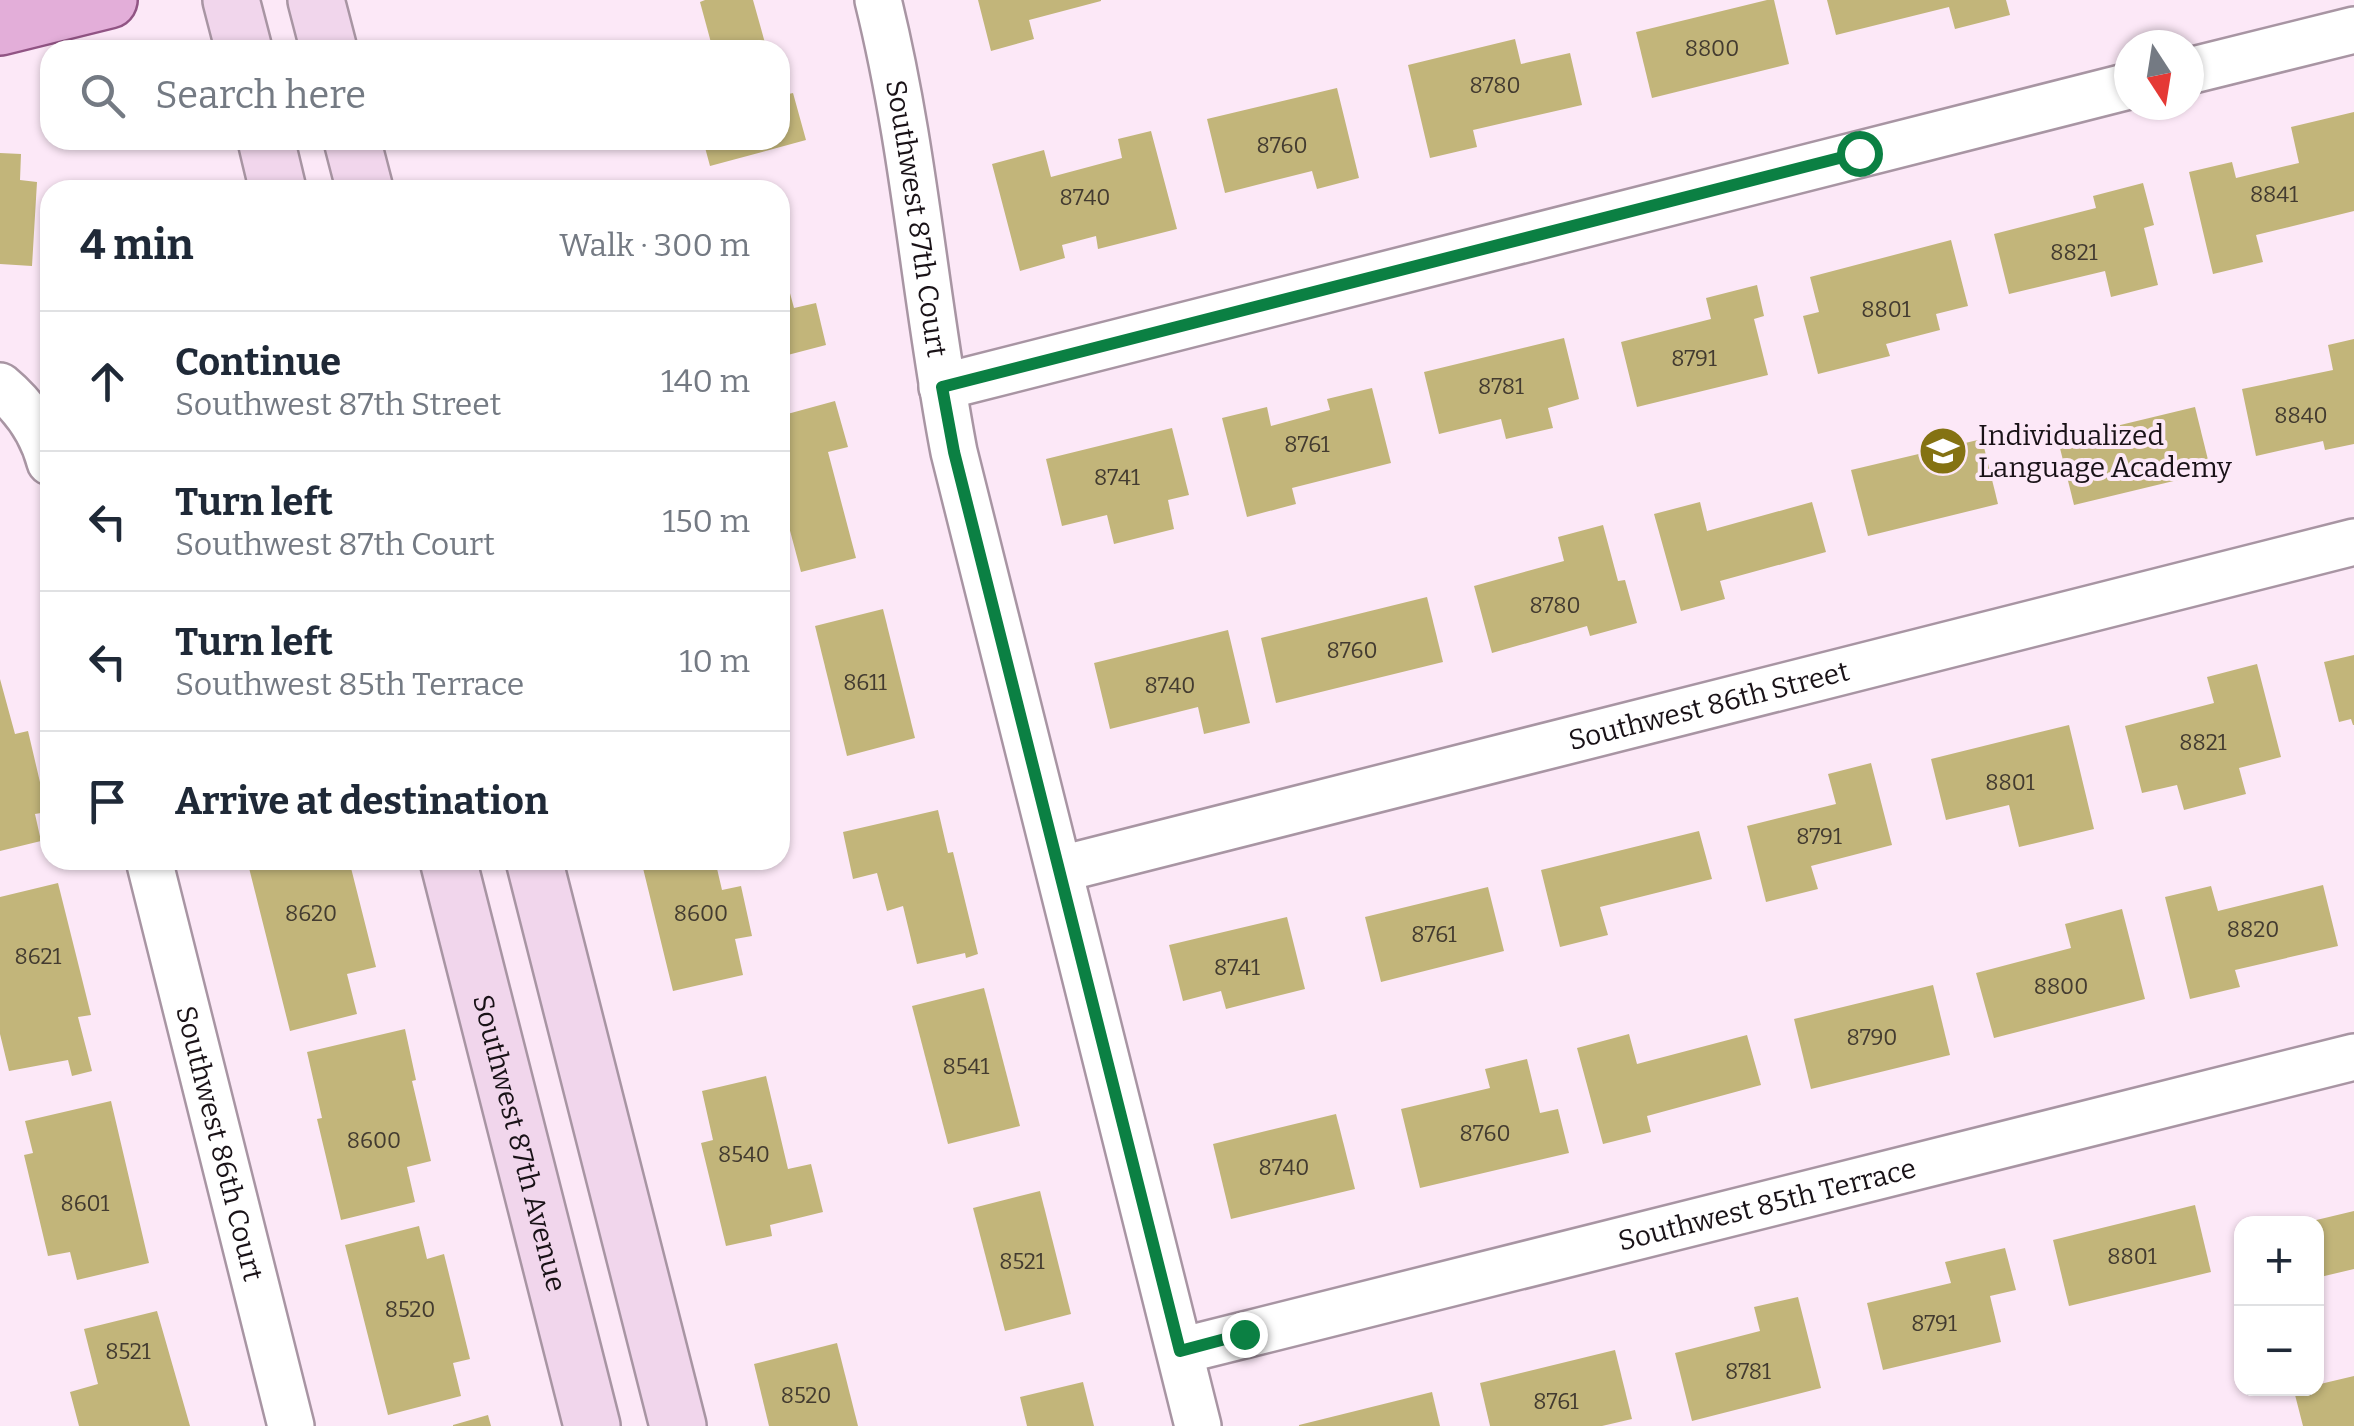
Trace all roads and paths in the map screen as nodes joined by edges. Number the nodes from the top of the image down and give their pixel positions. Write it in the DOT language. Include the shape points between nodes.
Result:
graph roads {
  1 [pos="110,0"];
  2 [pos="231,0"];
  3 [pos="316,0"];
  4 [pos="878,0"];
  5 [pos="0,27"];
  6 [pos="2354,30"];
  7 [pos="241,40"];
  8 [pos="326,40"];
  9 [pos="2204,67"];
  10 [pos="2114,90"];
  11 [pos="268,150"];
  12 [pos="355,150"];
  13 [pos="276,180"];
  14 [pos="362,180"];
  15 [pos="0,386"];
  16 [pos="942,387"];
  17 [pos="40,437"];
  18 [pos="2354,542"];
  19 [pos="1061,868"];
  20 [pos="152,870"];
  21 [pos="451,870"];
  22 [pos="537,870"];
  23 [pos="2354,1056"];
  24 [pos="1180,1351"];
  25 [pos="291,1426"];
  26 [pos="592,1426"];
  27 [pos="678,1426"];
  28 [pos="1198,1426"];
  1 -- 5 [label="main road"];
  2 -- 7 [label="main road"];
  3 -- 8 [label="main road"];
  4 -- 16 [label="street, Southwest 87th Court" via="914,179"];
  6 -- 9 [label="street"];
  10 -- 16 [label="street"];
  11 -- 13 [label="main road"];
  12 -- 14 [label="main road"];
  15 -- 17 [label="street"];
  16 -- 19 [label="street, Southwest 87th Court"];
  18 -- 19 [label="street, Southwest 86th Street"];
  19 -- 24 [label="street, Southwest 87th Court"];
  20 -- 25 [label="street, Southwest 86th Court"];
  21 -- 26 [label="main road, Southwest 87th Avenue"];
  22 -- 27 [label="main road"];
  23 -- 24 [label="street, Southwest 85th Terrace"];
  24 -- 28 [label="street, Southwest 87th Court"];
}
